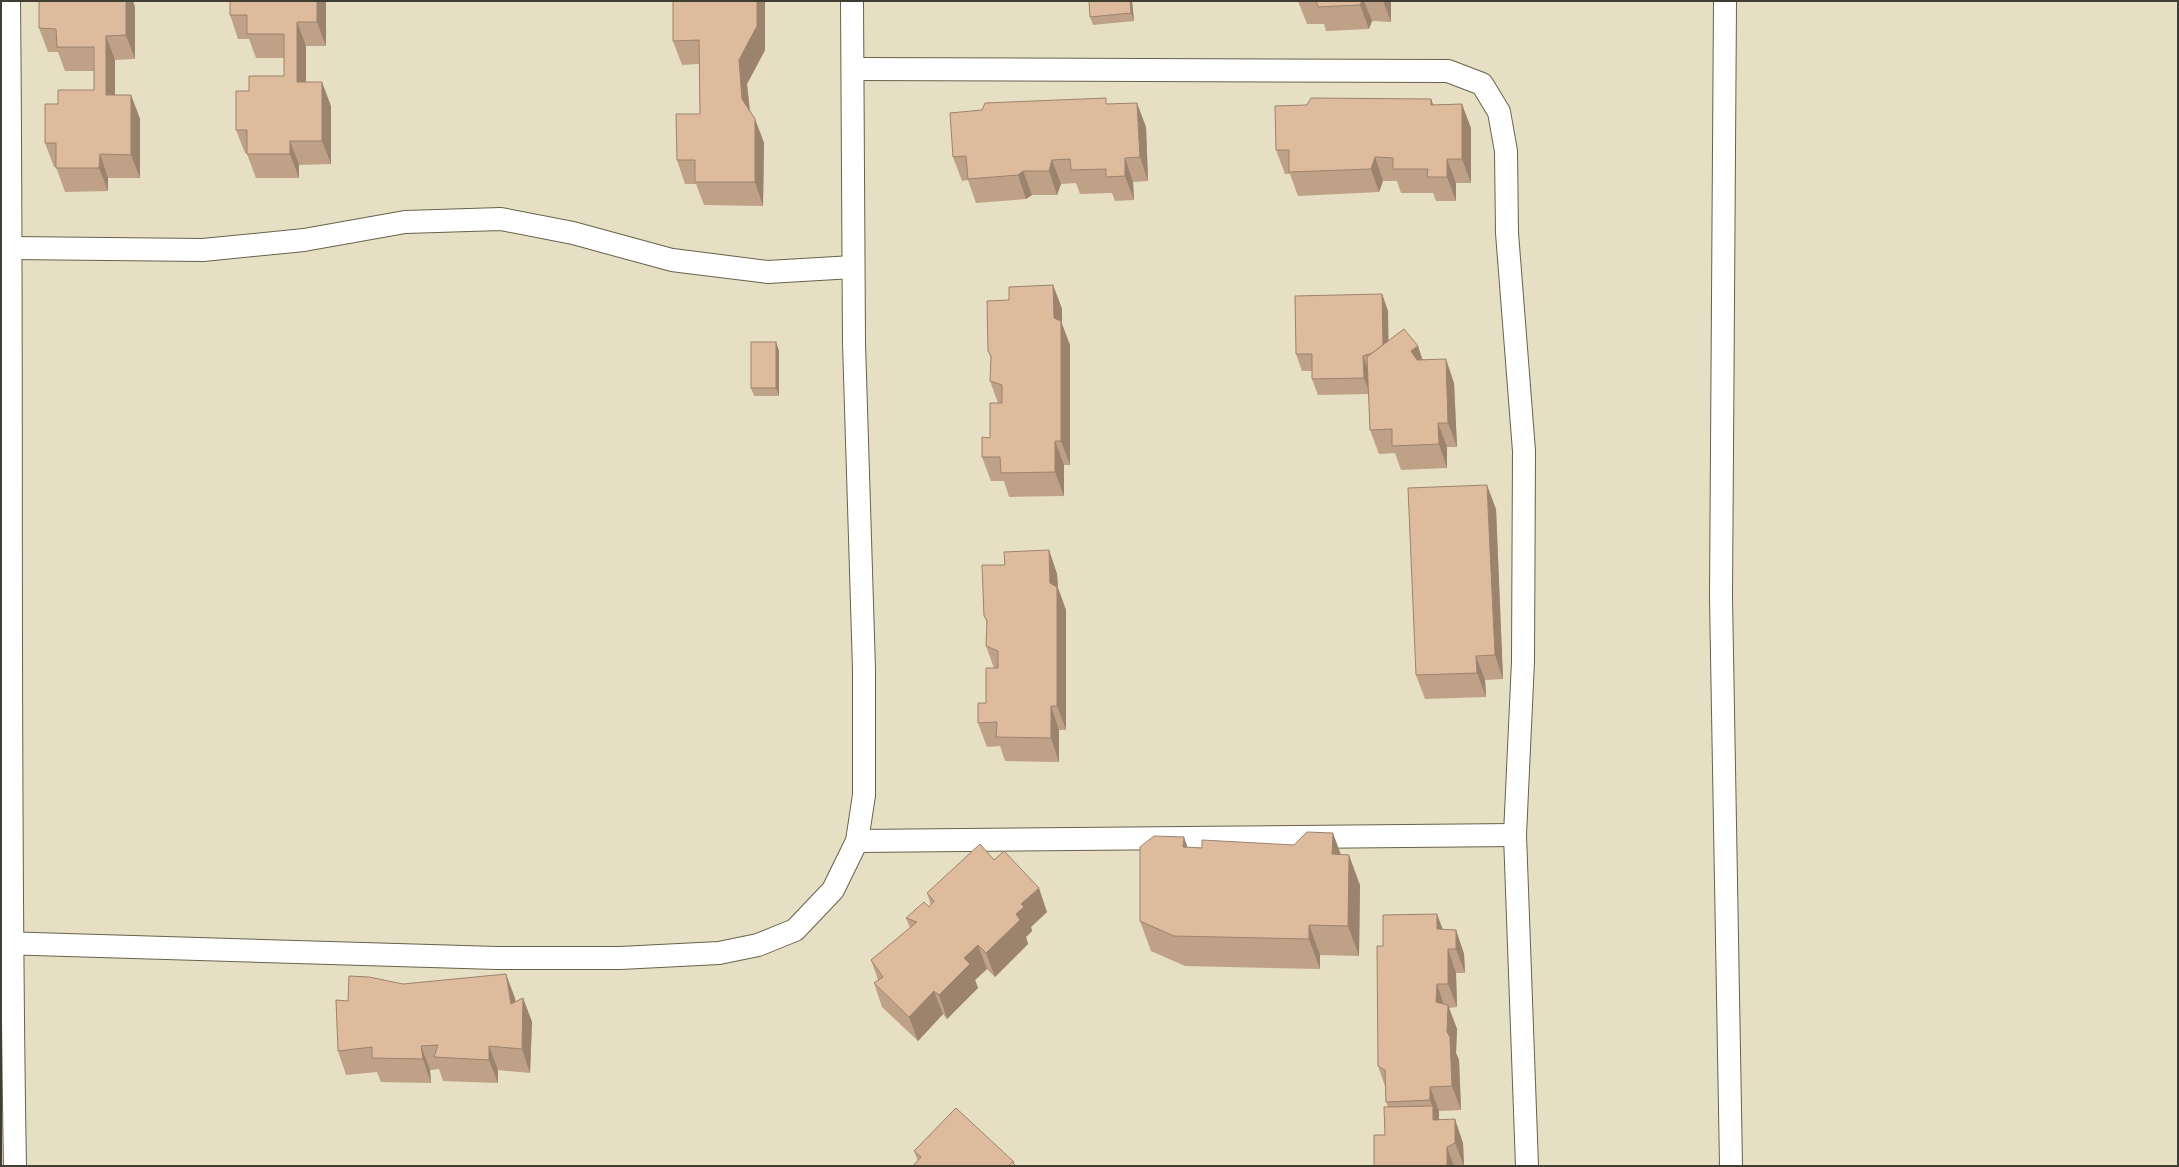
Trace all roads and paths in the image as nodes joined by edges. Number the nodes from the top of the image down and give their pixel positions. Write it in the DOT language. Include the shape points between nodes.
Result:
graph roads {
  1 [pos="9,1"];
  2 [pos="852,1"];
  3 [pos="1725,1"];
  4 [pos="853,69"];
  5 [pos="11,248"];
  6 [pos="854,267"];
  7 [pos="1514,835"];
  8 [pos="857,841"];
  9 [pos="6,943"];
  10 [pos="15,1166"];
  11 [pos="1527,1166"];
  12 [pos="1731,1166"];
  1 -- 5 [label="street"];
  2 -- 4 [label="street"];
  3 -- 12 [label="street" via="1722,597"];
  4 -- 6 [label="street"];
  4 -- 7 [label="street" via="1448,71 1482,84 1499,112 1506,151 1507,233 1524,451 1523,661"];
  5 -- 6 [label="street" via="203,250 304,240 405,222 501,219 573,233 672,260 768,272"];
  5 -- 9 [label="street"];
  6 -- 8 [label="street" via="864,677 864,795"];
  7 -- 8 [label="street"];
  7 -- 11 [label="street"];
  8 -- 9 [label="street" via="833,890 795,930 758,945 719,953 620,958 497,958"];
  9 -- 10 [label="street"];
}
